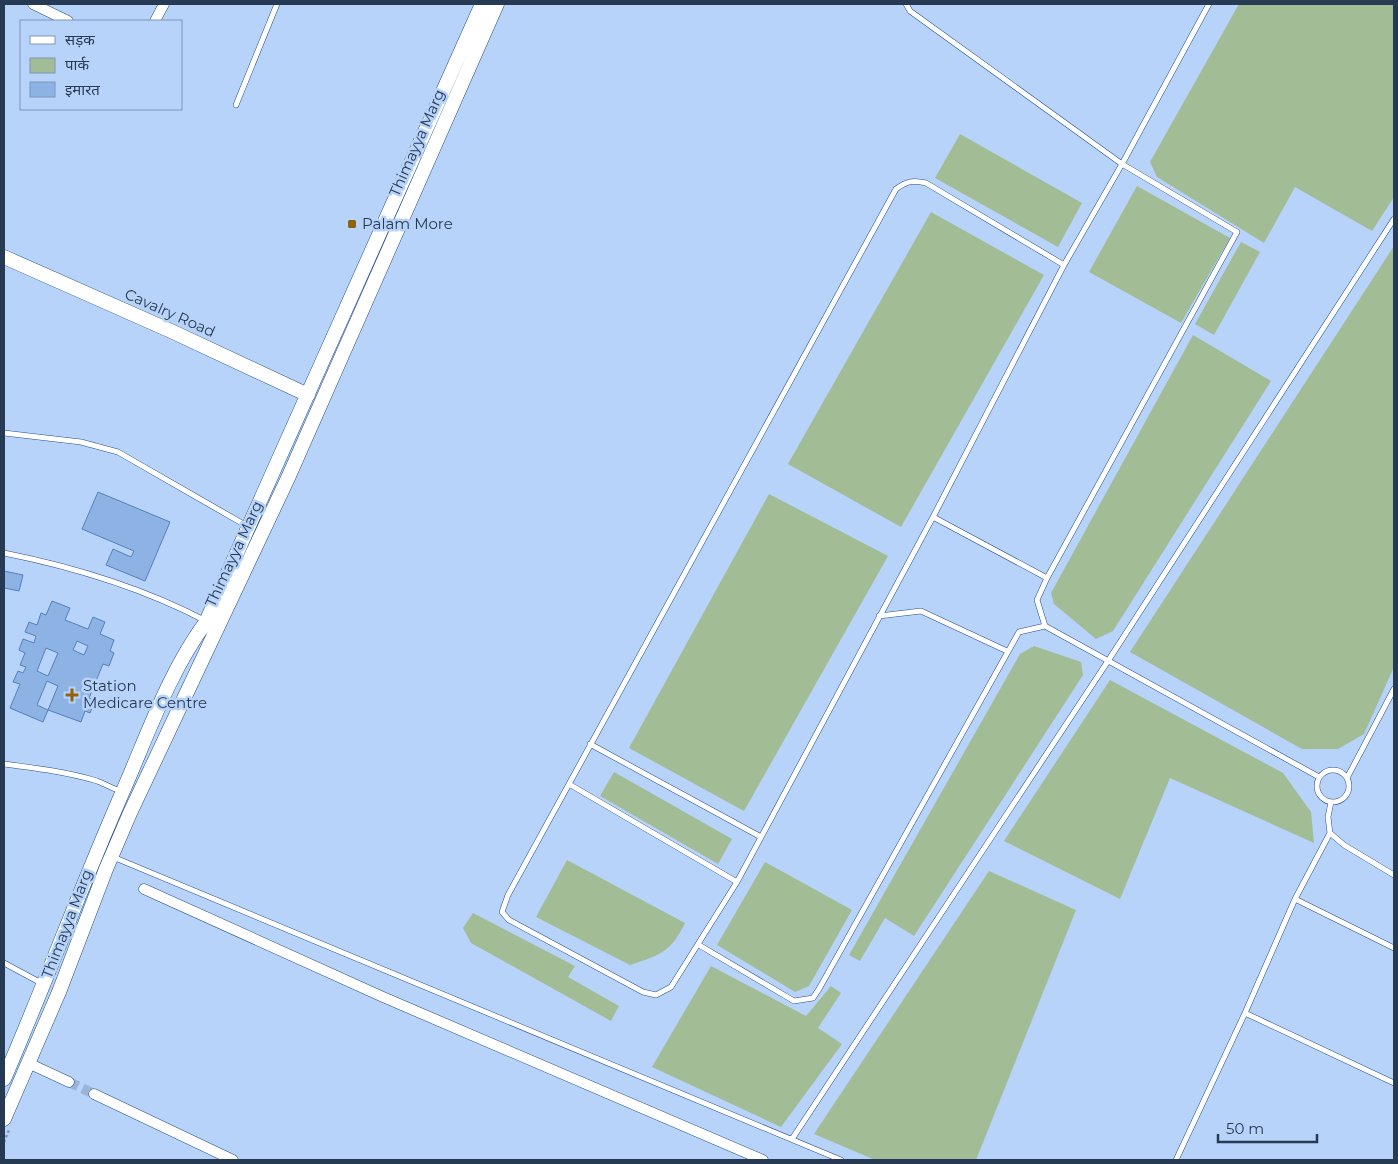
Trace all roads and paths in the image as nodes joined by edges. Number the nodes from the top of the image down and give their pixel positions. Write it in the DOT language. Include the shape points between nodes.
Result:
graph roads {
  1 [pos="33,4"];
  2 [pos="164,4"];
  3 [pos="277,4"];
  4 [pos="482,4"];
  5 [pos="497,4"];
  6 [pos="906,4"];
  7 [pos="1209,4"];
  8 [pos="66,20"];
  9 [pos="156,20"];
  10 [pos="236,105"];
  11 [pos="1122,164"];
  12 [pos="1394,219"];
  13 [pos="4,257"];
  14 [pos="1064,265"];
  15 [pos="308,395"];
  16 [pos="322,401"];
  17 [pos="4,433"];
  18 [pos="272,472"];
  19 [pos="288,478"];
  20 [pos="934,517"];
  21 [pos="248,527"];
  22 [pos="4,553"];
  23 [pos="1047,578"];
  24 [pos="878,616"];
  25 [pos="206,622"];
  26 [pos="1045,626"];
  27 [pos="1007,651"];
  28 [pos="1108,661"];
  29 [pos="1394,689"];
  30 [pos="590,744"];
  31 [pos="4,764"];
  32 [pos="1319,777"];
  33 [pos="1347,778"];
  34 [pos="569,784"];
  35 [pos="123,791"];
  36 [pos="1331,802"];
  37 [pos="1330,833"];
  38 [pos="761,837"];
  39 [pos="111,856"];
  40 [pos="1394,875"];
  41 [pos="737,882"];
  42 [pos="144,889"];
  43 [pos="1295,899"];
  44 [pos="699,944"];
  45 [pos="1394,948"];
  46 [pos="4,963"];
  47 [pos="45,984"];
  48 [pos="1245,1013"];
  49 [pos="28,1063"];
  50 [pos="4,1079"];
  51 [pos="69,1082"];
  52 [pos="1394,1083"];
  53 [pos="94,1094"];
  54 [pos="4,1119"];
  55 [pos="792,1139"];
  56 [pos="233,1160"];
  57 [pos="763,1160"];
  58 [pos="841,1160"];
  59 [pos="1176,1160"];
  1 -- 8 [label="street"];
  2 -- 9 [label="street"];
  3 -- 10 [label="lane"];
  4 -- 15 [label="street, Thimayya Marg"];
  5 -- 16 [label="street, Thimayya Marg"];
  6 -- 11 [label="lane" via="910,11"];
  7 -- 11 [label="lane"];
  11 -- 14 [label="lane"];
  11 -- 23 [label="lane" via="1237,232"];
  12 -- 28 [label="lane"];
  13 -- 15 [label="street, Cavalry Road"];
  14 -- 20 [label="lane"];
  14 -- 30 [label="lane" via="926,183 915,180 896,189"];
  15 -- 16 [label="street, Cavalry Road"];
  15 -- 18 [label="street, Thimayya Marg"];
  16 -- 19 [label="street, Thimayya Marg"];
  17 -- 21 [label="lane" via="93,444 118,452"];
  18 -- 19 [label="street"];
  18 -- 21 [label="street, Thimayya Marg"];
  19 -- 39 [label="street, Thimayya Marg"];
  20 -- 23 [label="lane"];
  20 -- 24 [label="lane"];
  21 -- 25 [label="street, Thimayya Marg"];
  22 -- 25 [label="lane" via="122,584"];
  23 -- 26 [label="lane" via="1037,600"];
  24 -- 27 [label="lane" via="921,611"];
  24 -- 38 [label="lane"];
  25 -- 35 [label="street, Thimayya Marg" via="187,647"];
  26 -- 27 [label="lane" via="1019,632"];
  26 -- 28 [label="lane"];
  27 -- 44 [label="lane" via="813,998 794,1001"];
  28 -- 32 [label="lane"];
  28 -- 55 [label="lane"];
  29 -- 33 [label="lane"];
  30 -- 34 [label="lane"];
  30 -- 38 [label="lane"];
  31 -- 35 [label="lane" via="74,775"];
  32 -- 33 [label="lane" via="1327,770 1335,769"];
  32 -- 36 [label="lane" via="1318,793"];
  33 -- 36 [label="lane" via="1350,786 1345,796"];
  34 -- 41 [label="lane"];
  34 -- 44 [label="lane" via="508,895 502,912 509,920 643,992 656,994 671,987"];
  35 -- 47 [label="street, Thimayya Marg"];
  36 -- 37 [label="lane" via="1328,817"];
  37 -- 40 [label="lane"];
  37 -- 43 [label="lane"];
  38 -- 41 [label="lane"];
  39 -- 49 [label="street, Thimayya Marg"];
  39 -- 55 [label="lane"];
  41 -- 44 [label="lane"];
  42 -- 57 [label="street" via="391,1001"];
  43 -- 45 [label="lane"];
  43 -- 48 [label="lane"];
  46 -- 47 [label="lane"];
  47 -- 50 [label="street, Thimayya Marg"];
  48 -- 52 [label="lane"];
  48 -- 59 [label="lane"];
  49 -- 51 [label="street"];
  49 -- 54 [label="street, Thimayya Marg"];
  53 -- 56 [label="street"];
  55 -- 58 [label="lane"];
}
